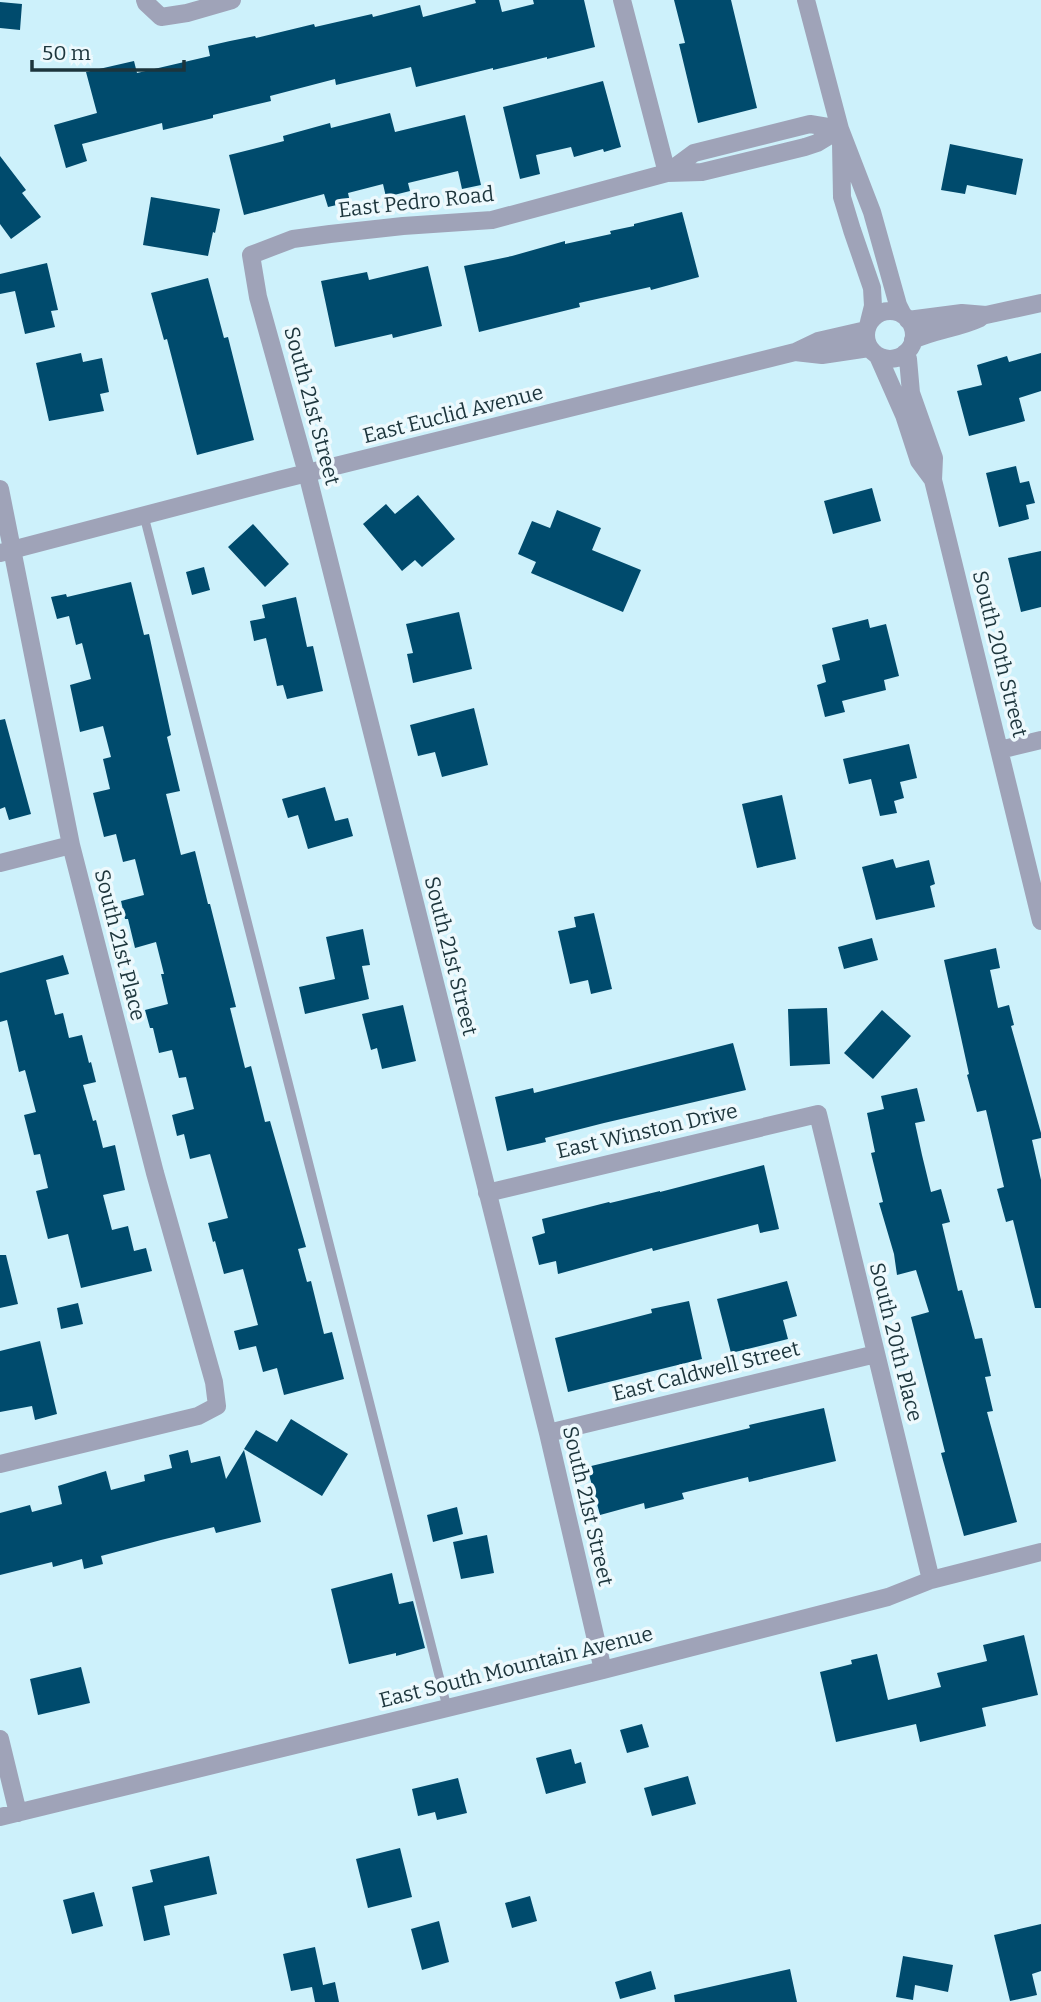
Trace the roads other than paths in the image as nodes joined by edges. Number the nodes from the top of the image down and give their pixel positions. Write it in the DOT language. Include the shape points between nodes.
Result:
graph roads {
  1 [pos="145,0"];
  2 [pos="232,0"];
  3 [pos="622,0"];
  4 [pos="806,0"];
  5 [pos="840,129"];
  6 [pos="667,173"];
  7 [pos="251,254"];
  8 [pos="1041,303"];
  9 [pos="986,315"];
  10 [pos="906,318"];
  11 [pos="871,339"];
  12 [pos="909,346"];
  13 [pos="307,473"];
  14 [pos="933,480"];
  15 [pos="0,489"];
  16 [pos="144,516"];
  17 [pos="6,552"];
  18 [pos="1041,740"];
  19 [pos="1000,750"];
  20 [pos="71,845"];
  21 [pos="0,863"];
  22 [pos="1041,921"];
  23 [pos="818,1114"];
  24 [pos="486,1193"];
  25 [pos="876,1354"];
  26 [pos="548,1433"];
  27 [pos="0,1464"];
  28 [pos="1041,1552"];
  29 [pos="931,1580"];
  30 [pos="603,1670"];
  31 [pos="447,1707"];
  32 [pos="0,1739"];
  33 [pos="18,1812"];
  34 [pos="0,1817"];
  1 -- 2 [label="street" via="161,17"];
  3 -- 6 [label="street"];
  4 -- 5 [label="street, South 20th Street"];
  5 -- 6 [label="street, East Pedro Road" via="805,147 702,172"];
  5 -- 10 [label="street, South 20th Street"];
  5 -- 11 [label="street, South 20th Street" via="842,197 872,288"];
  6 -- 7 [label="street, East Pedro Road" via="492,220 293,239"];
  7 -- 13 [label="street, South 21st Street" via="258,297"];
  8 -- 9 [label="street"];
  9 -- 10 [label="street"];
  9 -- 12 [label="street" via="923,335"];
  10 -- 11 [label="street" via="888,311 874,317"];
  10 -- 12 [label="street" via="912,326"];
  11 -- 12 [label="street" via="892,359"];
  11 -- 13 [label="street, East Euclid Avenue" via="818,341 795,352"];
  11 -- 14 [label="street, South 20th Street" via="919,461"];
  12 -- 14 [label="street, South 20th Street" via="911,393 934,458"];
  13 -- 16 [label="street, East Euclid Avenue"];
  13 -- 24 [label="street, South 21st Street"];
  14 -- 19 [label="street, South 20th Street"];
  15 -- 17 [label="street, South 21st Place"];
  16 -- 17 [label="street, East Euclid Avenue"];
  16 -- 31 [label="lane"];
  17 -- 20 [label="street, South 21st Place"];
  18 -- 19 [label="street"];
  19 -- 22 [label="street, South 20th Street"];
  20 -- 21 [label="street"];
  20 -- 27 [label="street, South 21st Place" via="214,1382 216,1406 198,1416"];
  23 -- 24 [label="street, East Winston Drive"];
  23 -- 25 [label="street, South 20th Place"];
  24 -- 26 [label="street, South 21st Street"];
  25 -- 26 [label="street, East Caldwell Street"];
  25 -- 29 [label="street, South 20th Place"];
  26 -- 30 [label="street, South 21st Street"];
  28 -- 29 [label="street, East South Mountain Avenue"];
  29 -- 30 [label="street, East South Mountain Avenue" via="888,1597"];
  30 -- 31 [label="street, East South Mountain Avenue"];
  31 -- 33 [label="street, East South Mountain Avenue"];
  32 -- 33 [label="street"];
  33 -- 34 [label="street, East South Mountain Avenue"];
}
